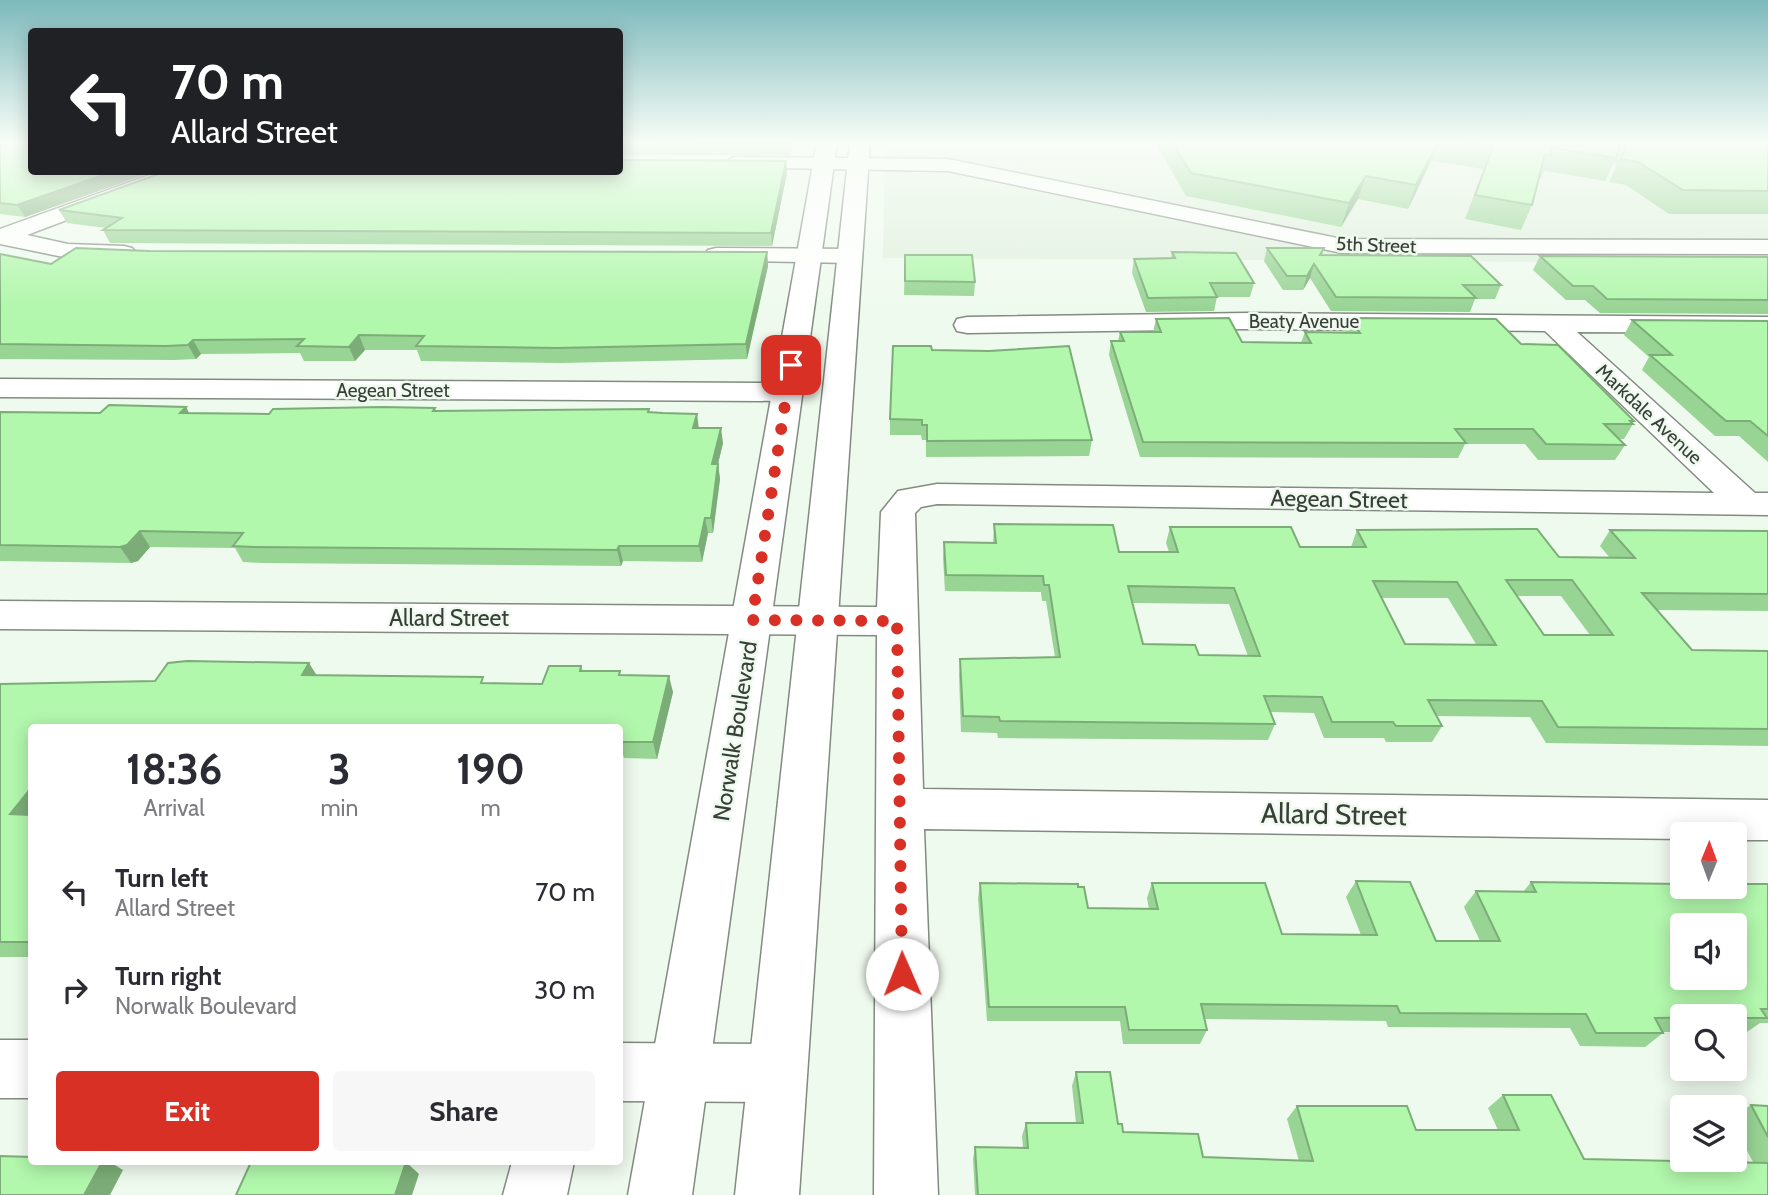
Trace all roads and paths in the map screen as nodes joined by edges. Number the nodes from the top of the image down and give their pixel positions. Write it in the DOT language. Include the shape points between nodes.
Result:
graph roads {
  1 [pos="108,198"];
  2 [pos="819,198"];
  3 [pos="856,198"];
  4 [pos="1107,198"];
  5 [pos="1,238"];
  6 [pos="1768,247"];
  7 [pos="143,254"];
  8 [pos="698,255"];
  9 [pos="809,256"];
  10 [pos="850,256"];
  11 [pos="1552,323"];
  12 [pos="1768,325"];
  13 [pos="967,326"];
  14 [pos="0,388"];
  15 [pos="787,392"];
  16 [pos="1757,504"];
  17 [pos="0,615"];
  18 [pos="752,620"];
  19 [pos="817,621"];
  20 [pos="897,621"];
  21 [pos="900,809"];
  22 [pos="1768,820"];
  23 [pos="0,1069"];
  24 [pos="28,1069"];
  25 [pos="623,1072"];
  26 [pos="680,1072"];
  27 [pos="777,1073"];
  28 [pos="542,1165"];
  29 [pos="535,1195"];
  30 [pos="660,1195"];
  31 [pos="767,1195"];
  32 [pos="906,1195"];
  1 -- 5 [label="street"];
  2 -- 9 [label="street, Norwalk Boulevard"];
  3 -- 10 [label="street"];
  4 -- 6 [label="street, 5th Street" via="1342,246"];
  5 -- 7 [label="street" via="68,251"];
  8 -- 9 [label="street"];
  9 -- 10 [label="street"];
  9 -- 15 [label="street, Norwalk Boulevard"];
  10 -- 19 [label="street"];
  11 -- 12 [label="street, Beaty Avenue"];
  11 -- 13 [label="street, Beaty Avenue" via="1247,321"];
  11 -- 16 [label="street, Markdale Avenue"];
  14 -- 15 [label="street, Aegean Street"];
  15 -- 18 [label="street, Norwalk Boulevard"];
  16 -- 20 [label="street, Aegean Street" via="937,494 910,498 898,512"];
  17 -- 18 [label="street, Allard Street"];
  18 -- 19 [label="street, Allard Street"];
  18 -- 26 [label="street, Norwalk Boulevard"];
  19 -- 20 [label="street, Allard Street"];
  19 -- 27 [label="street"];
  20 -- 21 [label="street"];
  21 -- 22 [label="street, Allard Street"];
  21 -- 32 [label="street"];
  23 -- 24 [label="street"];
  25 -- 26 [label="street"];
  26 -- 27 [label="street"];
  26 -- 30 [label="street, Norwalk Boulevard"];
  27 -- 31 [label="street"];
  28 -- 29 [label="street"];
}
